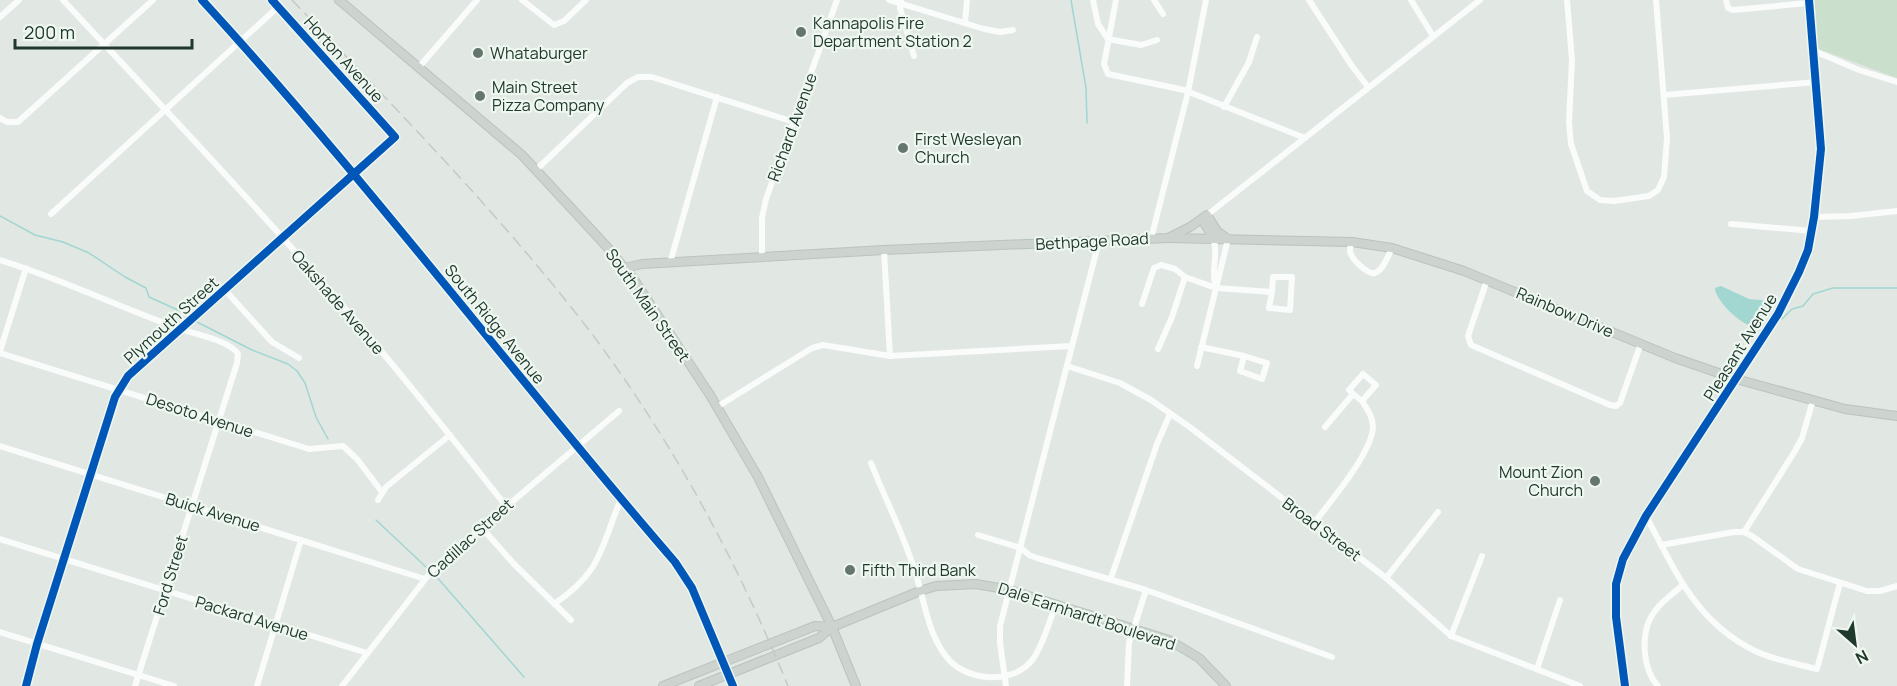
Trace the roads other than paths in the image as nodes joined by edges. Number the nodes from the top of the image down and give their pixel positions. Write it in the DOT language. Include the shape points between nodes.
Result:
graph roads {
  1 [pos="19,0"];
  2 [pos="63,0"];
  3 [pos="153,0"];
  4 [pos="202,0"];
  5 [pos="272,0"];
  6 [pos="339,0"];
  7 [pos="477,0"];
  8 [pos="522,0"];
  9 [pos="586,0"];
  10 [pos="837,0"];
  11 [pos="889,0"];
  12 [pos="967,0"];
  13 [pos="1093,0"];
  14 [pos="1116,0"];
  15 [pos="1154,0"];
  16 [pos="1206,0"];
  17 [pos="1309,0"];
  18 [pos="1411,0"];
  19 [pos="1480,0"];
  20 [pos="1567,0"];
  21 [pos="1656,0"];
  22 [pos="1726,0"];
  23 [pos="901,2"];
  24 [pos="1809,2"];
  25 [pos="1776,3"];
  26 [pos="278,7"];
  27 [pos="1163,14"];
  28 [pos="0,18"];
  29 [pos="965,23"];
  30 [pos="1013,30"];
  31 [pos="1433,36"];
  32 [pos="1257,38"];
  33 [pos="1108,39"];
  34 [pos="1157,40"];
  35 [pos="240,41"];
  36 [pos="104,44"];
  37 [pos="1814,51"];
  38 [pos="914,56"];
  39 [pos="419,67"];
  40 [pos="1816,82"];
  41 [pos="1897,82"];
  42 [pos="1368,87"];
  43 [pos="1188,92"];
  44 [pos="1664,95"];
  45 [pos="717,97"];
  46 [pos="1224,107"];
  47 [pos="165,109"];
  48 [pos="0,118"];
  49 [pos="794,122"];
  50 [pos="395,137"];
  51 [pos="1305,138"];
  52 [pos="537,170"];
  53 [pos="354,173"];
  54 [pos="1897,211"];
  55 [pos="51,214"];
  56 [pos="1204,217"];
  57 [pos="1814,217"];
  58 [pos="1731,224"];
  59 [pos="1812,231"];
  60 [pos="282,237"];
  61 [pos="1168,238"];
  62 [pos="1213,238"];
  63 [pos="1151,239"];
  64 [pos="1228,239"];
  65 [pos="1099,241"];
  66 [pos="1352,242"];
  67 [pos="1392,248"];
  68 [pos="884,250"];
  69 [pos="762,256"];
  70 [pos="0,260"];
  71 [pos="670,263"];
  72 [pos="26,268"];
  73 [pos="625,268"];
  74 [pos="1185,278"];
  75 [pos="1487,280"];
  76 [pos="1215,288"];
  77 [pos="224,290"];
  78 [pos="1272,292"];
  79 [pos="1142,304"];
  80 [pos="180,329"];
  81 [pos="1641,344"];
  82 [pos="1071,346"];
  83 [pos="1201,347"];
  84 [pos="1158,349"];
  85 [pos="0,352"];
  86 [pos="890,356"];
  87 [pos="1244,356"];
  88 [pos="299,358"];
  89 [pos="1066,366"];
  90 [pos="1197,366"];
  91 [pos="1736,379"];
  92 [pos="120,389"];
  93 [pos="1353,394"];
  94 [pos="1813,400"];
  95 [pos="1362,401"];
  96 [pos="717,407"];
  97 [pos="619,411"];
  98 [pos="1170,414"];
  99 [pos="1897,416"];
  100 [pos="218,421"];
  101 [pos="1325,427"];
  102 [pos="450,435"];
  103 [pos="0,446"];
  104 [pos="576,446"];
  105 [pos="871,463"];
  106 [pos="90,474"];
  107 [pos="382,492"];
  108 [pos="621,499"];
  109 [pos="378,500"];
  110 [pos="192,505"];
  111 [pos="506,506"];
  112 [pos="1438,512"];
  113 [pos="1646,516"];
  114 [pos="1314,523"];
  115 [pos="481,527"];
  116 [pos="1744,532"];
  117 [pos="978,536"];
  118 [pos="0,539"];
  119 [pos="301,540"];
  120 [pos="1661,544"];
  121 [pos="1021,548"];
  122 [pos="1482,555"];
  123 [pos="64,559"];
  124 [pos="1111,578"];
  125 [pos="1386,578"];
  126 [pos="425,579"];
  127 [pos="1840,583"];
  128 [pos="1683,585"];
  129 [pos="1897,586"];
  130 [pos="1010,590"];
  131 [pos="1146,590"];
  132 [pos="166,591"];
  133 [pos="920,591"];
  134 [pos="1560,600"];
  135 [pos="554,604"];
  136 [pos="1056,604"];
  137 [pos="572,620"];
  138 [pos="276,625"];
  139 [pos="832,627"];
  140 [pos="1133,629"];
  141 [pos="0,632"];
  142 [pos="1451,636"];
  143 [pos="38,644"];
  144 [pos="367,653"];
  145 [pos="1332,657"];
  146 [pos="723,663"];
  147 [pos="1537,669"];
  148 [pos="139,675"];
  149 [pos="727,675"];
  150 [pos="1004,676"];
  151 [pos="679,680"];
  152 [pos="27,686"];
  153 [pos="135,686"];
  154 [pos="174,686"];
  155 [pos="257,686"];
  156 [pos="342,686"];
  157 [pos="663,686"];
  158 [pos="671,686"];
  159 [pos="699,686"];
  160 [pos="733,686"];
  161 [pos="856,686"];
  162 [pos="1006,686"];
  163 [pos="1126,686"];
  164 [pos="1226,686"];
  165 [pos="1580,686"];
  166 [pos="1625,686"];
  167 [pos="1658,686"];
  1 -- 28 [label="street"];
  2 -- 36 [label="street, Oakshade Avenue"];
  3 -- 36 [label="street"];
  4 -- 35 [label="street, South Ridge Avenue"];
  5 -- 26 [label="street, Horton Avenue"];
  6 -- 39 [label="main road, South Main Street"];
  7 -- 39 [label="street"];
  8 -- 9 [label="street" via="548,22 559,25"];
  10 -- 49 [label="street, Richard Avenue"];
  11 -- 23 [label="street"];
  12 -- 29 [label="street"];
  13 -- 33 [label="street" via="1098,24"];
  14 -- 33 [label="street"];
  15 -- 27 [label="street"];
  16 -- 43 [label="street"];
  17 -- 42 [label="street"];
  18 -- 31 [label="street"];
  19 -- 31 [label="street, Bethpage Road"];
  20 -- 44 [label="street" via="1572,70 1569,136 1591,195 1614,201 1649,196 1658,190 1667,157"];
  21 -- 44 [label="street"];
  22 -- 25 [label="street" via="1733,10"];
  23 -- 29 [label="street"];
  23 -- 38 [label="street"];
  24 -- 25 [label="street"];
  24 -- 37 [label="street, Pleasant Avenue"];
  26 -- 35 [label="street"];
  26 -- 50 [label="street, Horton Avenue"];
  29 -- 30 [label="street" via="1000,32"];
  31 -- 42 [label="street, Bethpage Road"];
  32 -- 46 [label="street" via="1249,62"];
  33 -- 34 [label="street" via="1141,45"];
  33 -- 43 [label="street" via="1104,64 1108,74"];
  35 -- 47 [label="street"];
  35 -- 53 [label="street, South Ridge Avenue"];
  36 -- 47 [label="street, Oakshade Avenue"];
  36 -- 48 [label="street" via="18,122"];
  37 -- 40 [label="street, Pleasant Avenue"];
  37 -- 41 [label="street"];
  39 -- 52 [label="main road, South Main Street"];
  40 -- 44 [label="street"];
  40 -- 57 [label="street, Pleasant Avenue" via="1821,149"];
  42 -- 51 [label="street, Bethpage Road"];
  43 -- 46 [label="street"];
  43 -- 63 [label="street"];
  45 -- 49 [label="street"];
  45 -- 52 [label="street" via="659,79 638,77 627,83"];
  45 -- 71 [label="street"];
  46 -- 51 [label="street"];
  47 -- 55 [label="street"];
  47 -- 60 [label="street, Oakshade Avenue"];
  49 -- 69 [label="street, Richard Avenue" via="766,199"];
  50 -- 53 [label="street, Plymouth Street"];
  51 -- 56 [label="street, Bethpage Road"];
  52 -- 73 [label="main road, South Main Street"];
  53 -- 60 [label="street, Plymouth Street"];
  53 -- 104 [label="street, South Ridge Avenue"];
  54 -- 57 [label="street"];
  56 -- 61 [label="main road, Bethpage Road"];
  56 -- 62 [label="main road"];
  56 -- 64 [label="main road"];
  57 -- 59 [label="street, Pleasant Avenue"];
  58 -- 59 [label="street"];
  59 -- 91 [label="street, Pleasant Avenue" via="1799,273 1783,305"];
  60 -- 77 [label="street, Plymouth Street"];
  60 -- 102 [label="street, Oakshade Avenue"];
  61 -- 62 [label="main road, Rainbow Drive"];
  61 -- 63 [label="main road, Bethpage Road"];
  62 -- 64 [label="main road, Rainbow Drive"];
  62 -- 76 [label="street" via="1217,250"];
  63 -- 65 [label="main road, Bethpage Road"];
  64 -- 66 [label="main road, Rainbow Drive"];
  64 -- 76 [label="street"];
  65 -- 68 [label="main road, Bethpage Road"];
  65 -- 82 [label="street"];
  66 -- 67 [label="main road, Rainbow Drive"];
  66 -- 67 [label="street" via="1352,257 1375,273"];
  67 -- 75 [label="main road, Rainbow Drive"];
  68 -- 69 [label="main road, Bethpage Road"];
  68 -- 86 [label="street"];
  69 -- 71 [label="main road, Bethpage Road"];
  70 -- 72 [label="street"];
  71 -- 73 [label="main road, Bethpage Road"];
  72 -- 80 [label="street"];
  72 -- 85 [label="street"];
  73 -- 96 [label="main road, South Main Street"];
  74 -- 76 [label="street"];
  74 -- 79 [label="street" via="1175,269 1157,265"];
  74 -- 84 [label="street"];
  75 -- 81 [label="main road, Rainbow Drive"];
  75 -- 81 [label="street" via="1468,336 1471,345 1610,405 1620,403"];
  76 -- 78 [label="street"];
  76 -- 83 [label="street"];
  77 -- 80 [label="street, Plymouth Street"];
  77 -- 88 [label="street" via="272,342"];
  78 -- 78 [label="street" via="1273,277 1292,277 1290,310 1269,308"];
  80 -- 92 [label="street, Plymouth Street" via="128,376"];
  80 -- 100 [label="street, Ford Street" via="231,346 238,354"];
  81 -- 91 [label="main road, Rainbow Drive"];
  82 -- 86 [label="street"];
  82 -- 89 [label="street"];
  83 -- 87 [label="street"];
  83 -- 90 [label="street"];
  85 -- 92 [label="street, Desoto Avenue"];
  86 -- 96 [label="street" via="818,346"];
  87 -- 87 [label="street" via="1267,363 1262,379 1239,371"];
  89 -- 98 [label="street, Broad Street" via="1120,383"];
  89 -- 121 [label="street"];
  91 -- 94 [label="main road, Rainbow Drive"];
  91 -- 113 [label="street, Pleasant Avenue"];
  92 -- 100 [label="street, Desoto Avenue"];
  92 -- 106 [label="street, Plymouth Street"];
  93 -- 95 [label="street"];
  93 -- 95 [label="street" via="1349,390 1363,374 1376,385"];
  93 -- 101 [label="street"];
  94 -- 99 [label="main road, Rainbow Drive"];
  94 -- 116 [label="street" via="1796,452"];
  95 -- 114 [label="street" via="1372,418 1370,438 1354,471"];
  96 -- 139 [label="main road, South Main Street" via="780,518"];
  97 -- 104 [label="street, Cadillac Street"];
  98 -- 114 [label="street, Broad Street"];
  98 -- 124 [label="street"];
  100 -- 107 [label="street, Desoto Avenue" via="309,449 343,446"];
  100 -- 110 [label="street, Ford Street"];
  102 -- 107 [label="street"];
  102 -- 111 [label="street, Oakshade Avenue"];
  103 -- 106 [label="street, Buick Avenue"];
  104 -- 108 [label="street, South Ridge Avenue"];
  104 -- 111 [label="street, Cadillac Street"];
  105 -- 133 [label="street"];
  106 -- 110 [label="street, Buick Avenue"];
  106 -- 123 [label="street, Plymouth Street"];
  107 -- 109 [label="street"];
  108 -- 135 [label="street" via="594,565 579,585"];
  108 -- 146 [label="street, South Ridge Avenue" via="686,577"];
  110 -- 119 [label="street, Buick Avenue"];
  110 -- 132 [label="street, Ford Street"];
  111 -- 115 [label="street, Cadillac Street"];
  112 -- 125 [label="street"];
  113 -- 120 [label="street"];
  113 -- 166 [label="street, Pleasant Avenue" via="1628,547 1616,585"];
  114 -- 125 [label="street, Broad Street"];
  115 -- 126 [label="street, Cadillac Street"];
  115 -- 135 [label="street"];
  116 -- 120 [label="street"];
  116 -- 127 [label="street" via="1790,565"];
  117 -- 121 [label="street"];
  118 -- 123 [label="street, Packard Avenue"];
  119 -- 126 [label="street, Buick Avenue"];
  119 -- 138 [label="street"];
  120 -- 128 [label="street"];
  121 -- 124 [label="street" via="1037,558"];
  121 -- 130 [label="street"];
  122 -- 142 [label="street"];
  123 -- 132 [label="street, Packard Avenue"];
  123 -- 143 [label="street, Plymouth Street"];
  124 -- 131 [label="street"];
  125 -- 142 [label="street, Broad Street"];
  126 -- 144 [label="street, Cadillac Street"];
  127 -- 128 [label="street" via="1817,669 1754,651 1707,617"];
  127 -- 129 [label="street" via="1875,591"];
  128 -- 167 [label="street" via="1660,605 1650,620 1645,643 1647,667"];
  130 -- 133 [label="main road, Dale Earnhardt Boulevard" via="976,584"];
  130 -- 136 [label="main road, Dale Earnhardt Boulevard"];
  130 -- 150 [label="street" via="1000,626"];
  131 -- 140 [label="street"];
  131 -- 145 [label="street"];
  132 -- 138 [label="street, Packard Avenue"];
  132 -- 148 [label="street, Ford Street"];
  133 -- 139 [label="main road, Dale Earnhardt Boulevard"];
  133 -- 150 [label="street" via="937,642 949,662 975,675"];
  134 -- 147 [label="street"];
  135 -- 137 [label="street"];
  136 -- 140 [label="main road, Dale Earnhardt Boulevard"];
  136 -- 150 [label="street" via="1033,659 1023,669"];
  138 -- 144 [label="street, Packard Avenue"];
  138 -- 155 [label="street"];
  139 -- 146 [label="main road, Dale Earnhardt Boulevard" via="815,626"];
  139 -- 149 [label="main road, Dale Earnhardt Boulevard" via="819,638"];
  139 -- 161 [label="main road, South Main Street"];
  140 -- 163 [label="street"];
  140 -- 164 [label="main road, Dale Earnhardt Boulevard" via="1186,649"];
  141 -- 143 [label="street"];
  142 -- 147 [label="street, Broad Street"];
  143 -- 148 [label="street"];
  143 -- 152 [label="street, Plymouth Street"];
  144 -- 156 [label="street, Cadillac Street"];
  146 -- 149 [label="street, South Ridge Avenue"];
  146 -- 151 [label="main road, Dale Earnhardt Boulevard"];
  147 -- 165 [label="street, Broad Street"];
  148 -- 153 [label="street, Ford Street"];
  148 -- 154 [label="street"];
  149 -- 159 [label="main road, Dale Earnhardt Boulevard"];
  149 -- 160 [label="street, South Ridge Avenue"];
  150 -- 162 [label="street"];
  151 -- 157 [label="main road, Dale Earnhardt Boulevard"];
  151 -- 158 [label="main road"];
}
